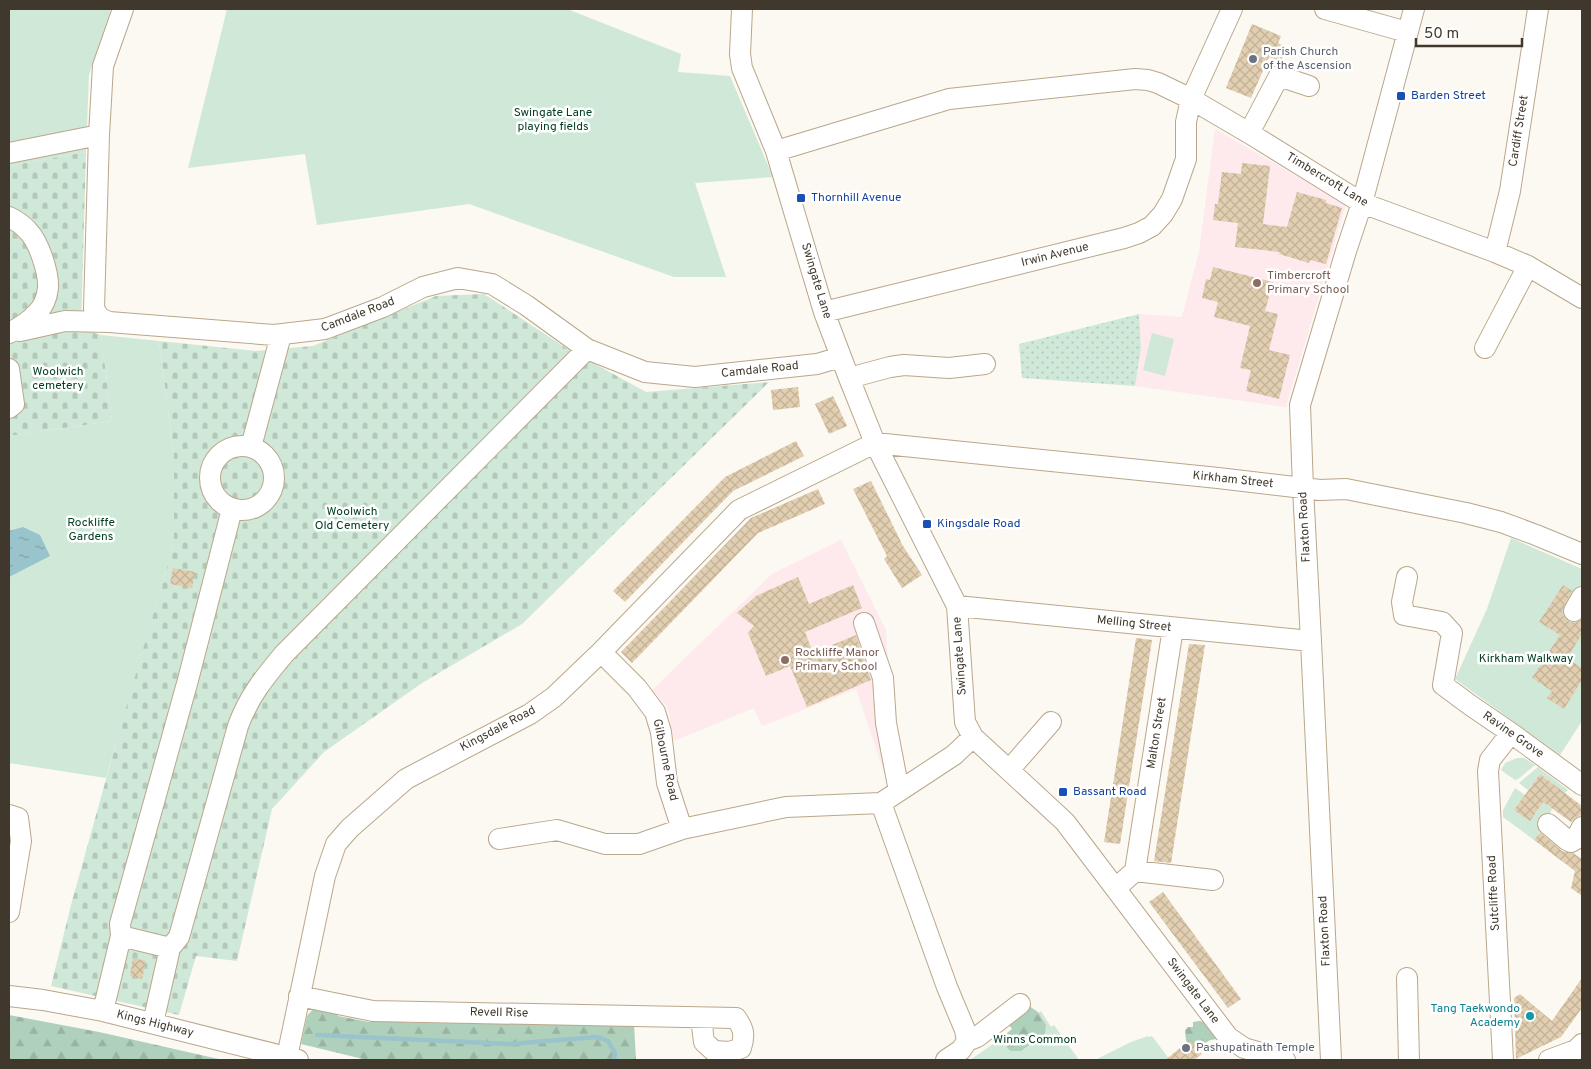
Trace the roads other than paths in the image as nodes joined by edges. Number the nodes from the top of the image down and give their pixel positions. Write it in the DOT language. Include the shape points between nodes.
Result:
graph roads {
  1 [pos="123,9"];
  2 [pos="742,9"];
  3 [pos="1232,9"];
  4 [pos="1325,9"];
  5 [pos="1414,9"];
  6 [pos="1538,9"];
  7 [pos="1407,32"];
  8 [pos="1310,86"];
  9 [pos="1190,99"];
  10 [pos="1249,133"];
  11 [pos="99,135"];
  12 [pos="776,151"];
  13 [pos="9,154"];
  14 [pos="1362,203"];
  15 [pos="9,217"];
  16 [pos="1495,252"];
  17 [pos="1528,266"];
  18 [pos="1582,298"];
  19 [pos="824,312"];
  20 [pos="109,322"];
  21 [pos="9,333"];
  22 [pos="281,335"];
  23 [pos="1485,348"];
  24 [pos="587,349"];
  25 [pos="841,357"];
  26 [pos="985,364"];
  27 [pos="9,372"];
  28 [pos="849,378"];
  29 [pos="9,408"];
  30 [pos="875,443"];
  31 [pos="250,447"];
  32 [pos="1302,488"];
  33 [pos="232,509"];
  34 [pos="1582,554"];
  35 [pos="1406,577"];
  36 [pos="957,606"];
  37 [pos="864,623"];
  38 [pos="1173,628"];
  39 [pos="1312,641"];
  40 [pos="601,652"];
  41 [pos="1050,720"];
  42 [pos="1511,733"];
  43 [pos="973,737"];
  44 [pos="1009,770"];
  45 [pos="1582,785"];
  46 [pos="899,791"];
  47 [pos="881,802"];
  48 [pos="9,815"];
  49 [pos="1548,824"];
  50 [pos="1582,827"];
  51 [pos="682,829"];
  52 [pos="499,839"];
  53 [pos="1135,871"];
  54 [pos="1213,880"];
  55 [pos="1116,888"];
  56 [pos="9,912"];
  57 [pos="121,936"];
  58 [pos="170,948"];
  59 [pos="1407,978"];
  60 [pos="9,996"];
  61 [pos="299,996"];
  62 [pos="1020,1004"];
  63 [pos="103,1012"];
  64 [pos="702,1018"];
  65 [pos="153,1023"];
  66 [pos="967,1041"];
  67 [pos="1579,1051"];
  68 [pos="293,1058"];
  69 [pos="946,1060"];
  70 [pos="1285,1060"];
  71 [pos="1331,1060"];
  72 [pos="1409,1060"];
  73 [pos="1503,1060"];
  74 [pos="1549,1060"];
  1 -- 11 [label="street" via="103,66"];
  2 -- 12 [label="street, Swingate Lane" via="742,68"];
  3 -- 9 [label="street, Irwin Avenue"];
  4 -- 7 [label="street"];
  5 -- 7 [label="street, Flaxton Road"];
  6 -- 16 [label="street, Cardiff Street" via="1510,191"];
  7 -- 14 [label="street, Flaxton Road"];
  8 -- 10 [label="street" via="1279,76"];
  9 -- 10 [label="street, Timbercroft Lane"];
  9 -- 12 [label="street" via="1158,83 1135,79 949,99"];
  9 -- 19 [label="street, Irwin Avenue" via="1186,159 1172,199 1152,226 1139,234"];
  10 -- 14 [label="street, Timbercroft Lane"];
  11 -- 13 [label="street"];
  11 -- 20 [label="street" via="94,309 100,318"];
  12 -- 19 [label="street, Swingate Lane"];
  14 -- 16 [label="street, Timbercroft Lane"];
  14 -- 32 [label="street, Flaxton Road" via="1300,405"];
  15 -- 21 [label="street" via="28,230 37,244 48,288 38,313"];
  16 -- 17 [label="street, Timbercroft Lane"];
  17 -- 18 [label="street, Timbercroft Lane"];
  17 -- 23 [label="street"];
  19 -- 25 [label="street, Swingate Lane"];
  20 -- 21 [label="street, Camdale Road" via="65,321"];
  20 -- 22 [label="street, Camdale Road"];
  22 -- 24 [label="street, Camdale Road" via="325,330 423,287 458,278 492,284"];
  22 -- 31 [label="street"];
  24 -- 25 [label="street, Camdale Road" via="645,372 695,377 817,364"];
  24 -- 58 [label="street" via="284,654 260,683 238,726 179,937"];
  25 -- 28 [label="street, Swingate Lane"];
  26 -- 28 [label="street" via="949,368 904,364"];
  27 -- 29 [label="street" via="14,404"];
  28 -- 30 [label="street, Swingate Lane"];
  30 -- 32 [label="street, Kirkham Street"];
  30 -- 36 [label="street, Swingate Lane"];
  30 -- 40 [label="street, Kingsdale Road" via="739,510"];
  31 -- 33 [label="street" via="236,446 226,450 217,457 209,476 215,497"];
  31 -- 33 [label="street" via="266,455 272,464 274,485 270,495 254,509"];
  32 -- 34 [label="street, Kirkham Street" via="1346,489 1466,513 1501,522"];
  32 -- 39 [label="street, Flaxton Road"];
  33 -- 57 [label="street" via="120,924"];
  35 -- 42 [label="street, Ravine Grove" via="1402,602 1404,615 1442,622 1452,632 1444,685"];
  36 -- 38 [label="street, Melling Street"];
  36 -- 43 [label="street, Swingate Lane" via="964,722"];
  37 -- 46 [label="street" via="883,678 886,723"];
  38 -- 39 [label="street, Melling Street"];
  38 -- 53 [label="street, Malton Street"];
  39 -- 71 [label="street, Flaxton Road"];
  40 -- 51 [label="street, Gilbourne Road" via="638,688 655,712 661,732 667,783"];
  40 -- 61 [label="street, Kingsdale Road" via="554,697 530,714 406,779 350,828 336,844 324,876"];
  41 -- 44 [label="street"];
  42 -- 45 [label="street, Ravine Grove"];
  42 -- 73 [label="street, Sutcliffe Road" via="1490,760 1488,771"];
  43 -- 44 [label="street, Swingate Lane"];
  43 -- 46 [label="street" via="954,755"];
  44 -- 55 [label="street, Swingate Lane" via="1065,822"];
  46 -- 47 [label="street"];
  47 -- 51 [label="street" via="786,807"];
  47 -- 66 [label="street"];
  48 -- 56 [label="street" via="18,818 21,841"];
  49 -- 50 [label="street" via="1571,842"];
  51 -- 52 [label="street" via="639,844 605,844 557,830"];
  53 -- 54 [label="street"];
  53 -- 55 [label="street"];
  55 -- 70 [label="street, Swingate Lane" via="1228,1037 1244,1048"];
  57 -- 58 [label="street"];
  57 -- 63 [label="street"];
  58 -- 65 [label="street"];
  59 -- 72 [label="street"];
  60 -- 63 [label="street, Kings Highway"];
  61 -- 64 [label="street, Revell Rise" via="374,1011"];
  61 -- 68 [label="street, Kingsdale Road"];
  62 -- 66 [label="street"];
  63 -- 65 [label="street, Kings Highway"];
  65 -- 68 [label="street, Kings Highway"];
  66 -- 69 [label="street" via="961,1050"];
  67 -- 74 [label="street"];
}
